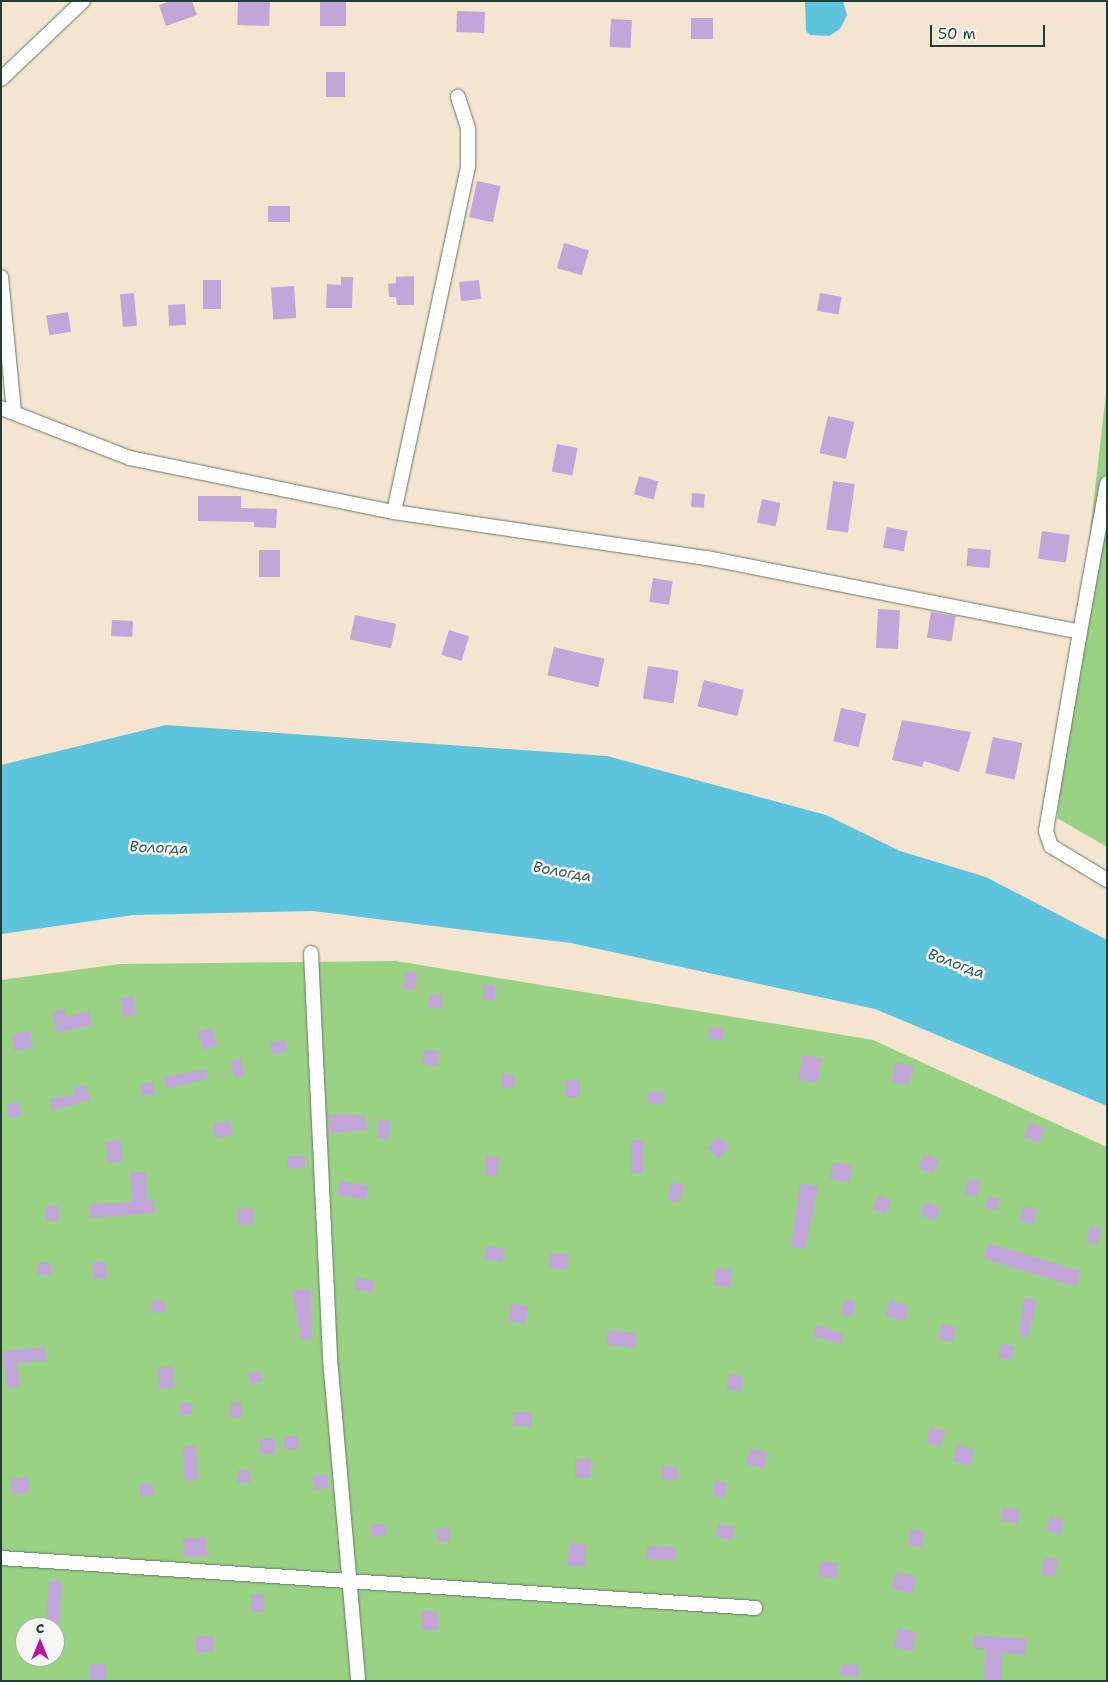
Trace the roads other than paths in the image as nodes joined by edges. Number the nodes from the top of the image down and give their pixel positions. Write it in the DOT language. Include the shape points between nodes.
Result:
graph roads {
  1 [pos="83,1"];
  2 [pos="1,78"];
  3 [pos="458,97"];
  4 [pos="1,277"];
  5 [pos="7,409"];
  6 [pos="1107,483"];
  7 [pos="394,512"];
  8 [pos="1080,632"];
  9 [pos="1107,880"];
  10 [pos="311,953"];
  11 [pos="1,1558"];
  12 [pos="351,1579"];
  13 [pos="755,1608"];
  14 [pos="358,1681"];
  1 -- 2 [label="street"];
  3 -- 7 [label="street" via="468,128 468,167"];
  4 -- 5 [label="street"];
  5 -- 7 [label="street" via="130,458"];
  6 -- 8 [label="street"];
  7 -- 8 [label="street" via="707,558"];
  8 -- 9 [label="street" via="1046,831 1052,846"];
  10 -- 12 [label="street" via="331,1370"];
  11 -- 12 [label="street"];
  12 -- 13 [label="street"];
  12 -- 14 [label="street"];
}
